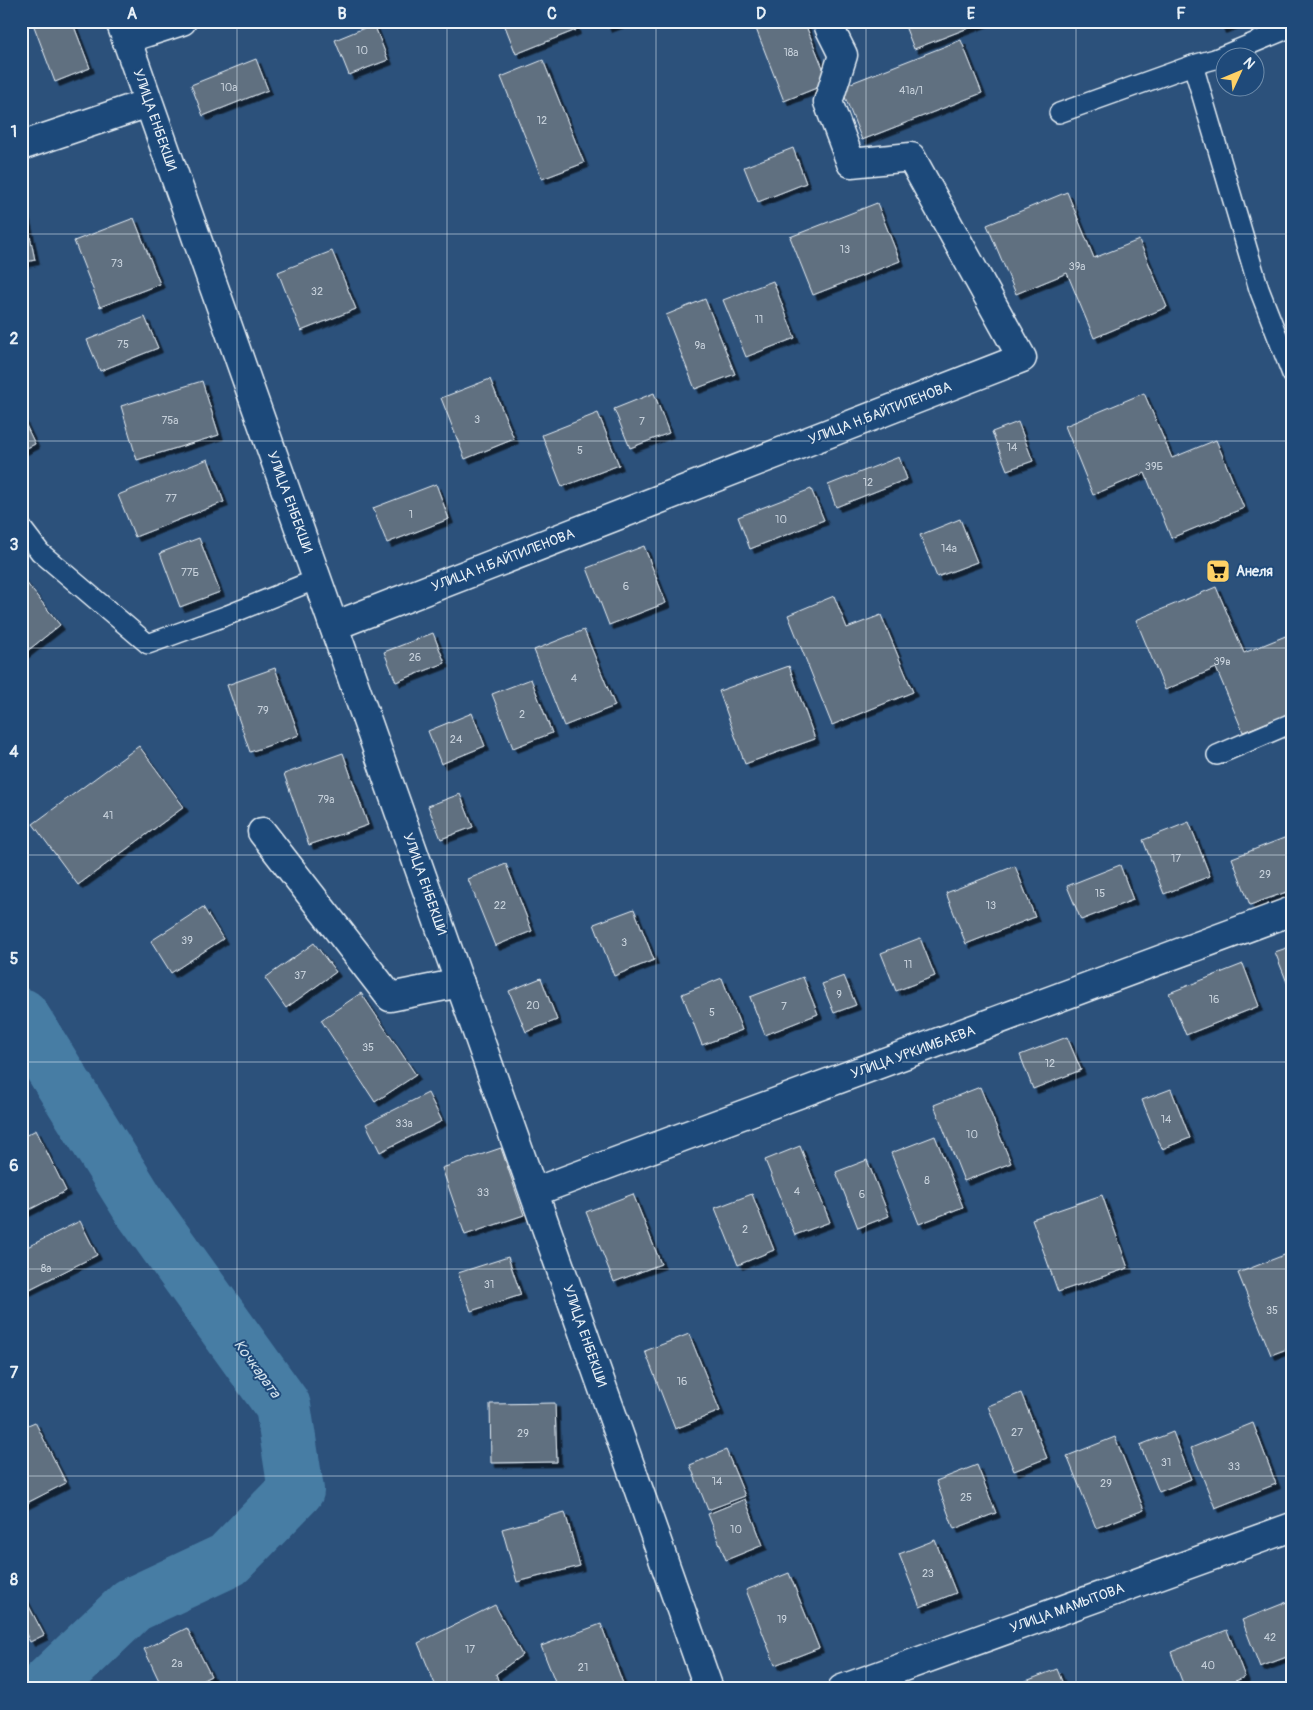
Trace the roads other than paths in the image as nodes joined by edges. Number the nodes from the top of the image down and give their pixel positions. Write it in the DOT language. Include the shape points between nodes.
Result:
graph roads {
  1 [pos="182,21"];
  2 [pos="828,24"];
  3 [pos="1292,27"];
  4 [pos="123,30"];
  5 [pos="1193,65"];
  6 [pos="148,102"];
  7 [pos="1059,113"];
  8 [pos="21,146"];
  9 [pos="1292,374"];
  10 [pos="21,527"];
  11 [pos="317,579"];
  12 [pos="334,626"];
  13 [pos="1292,723"];
  14 [pos="1217,754"];
  15 [pos="262,832"];
  16 [pos="1292,911"];
  17 [pos="460,983"];
  18 [pos="534,1192"];
  19 [pos="1292,1527"];
  20 [pos="709,1689"];
  21 [pos="842,1689"];
  1 -- 4 [label="street"];
  2 -- 12 [label="street, УЛИЦА Н.БАЙТИЛЕНОВА" via="843,55 828,102 851,163 911,157 1022,358"];
  3 -- 5 [label="lane"];
  4 -- 6 [label="street, УЛИЦА ЕНБЕКШИ"];
  5 -- 7 [label="lane"];
  5 -- 9 [label="lane" via="1259,289"];
  6 -- 8 [label="street"];
  6 -- 11 [label="street, УЛИЦА ЕНБЕКШИ"];
  10 -- 11 [label="lane" via="40,552 148,644"];
  11 -- 12 [label="street, УЛИЦА ЕНБЕКШИ"];
  12 -- 17 [label="street, УЛИЦА ЕНБЕКШИ"];
  13 -- 14 [label="lane"];
  15 -- 17 [label="street" via="390,996"];
  16 -- 18 [label="street, УЛИЦА УРКИМБАЕВА"];
  17 -- 18 [label="street, УЛИЦА ЕНБЕКШИ"];
  18 -- 20 [label="street, УЛИЦА ЕНБЕКШИ"];
  19 -- 21 [label="street, УЛИЦА МАМЫТОВА"];
}
